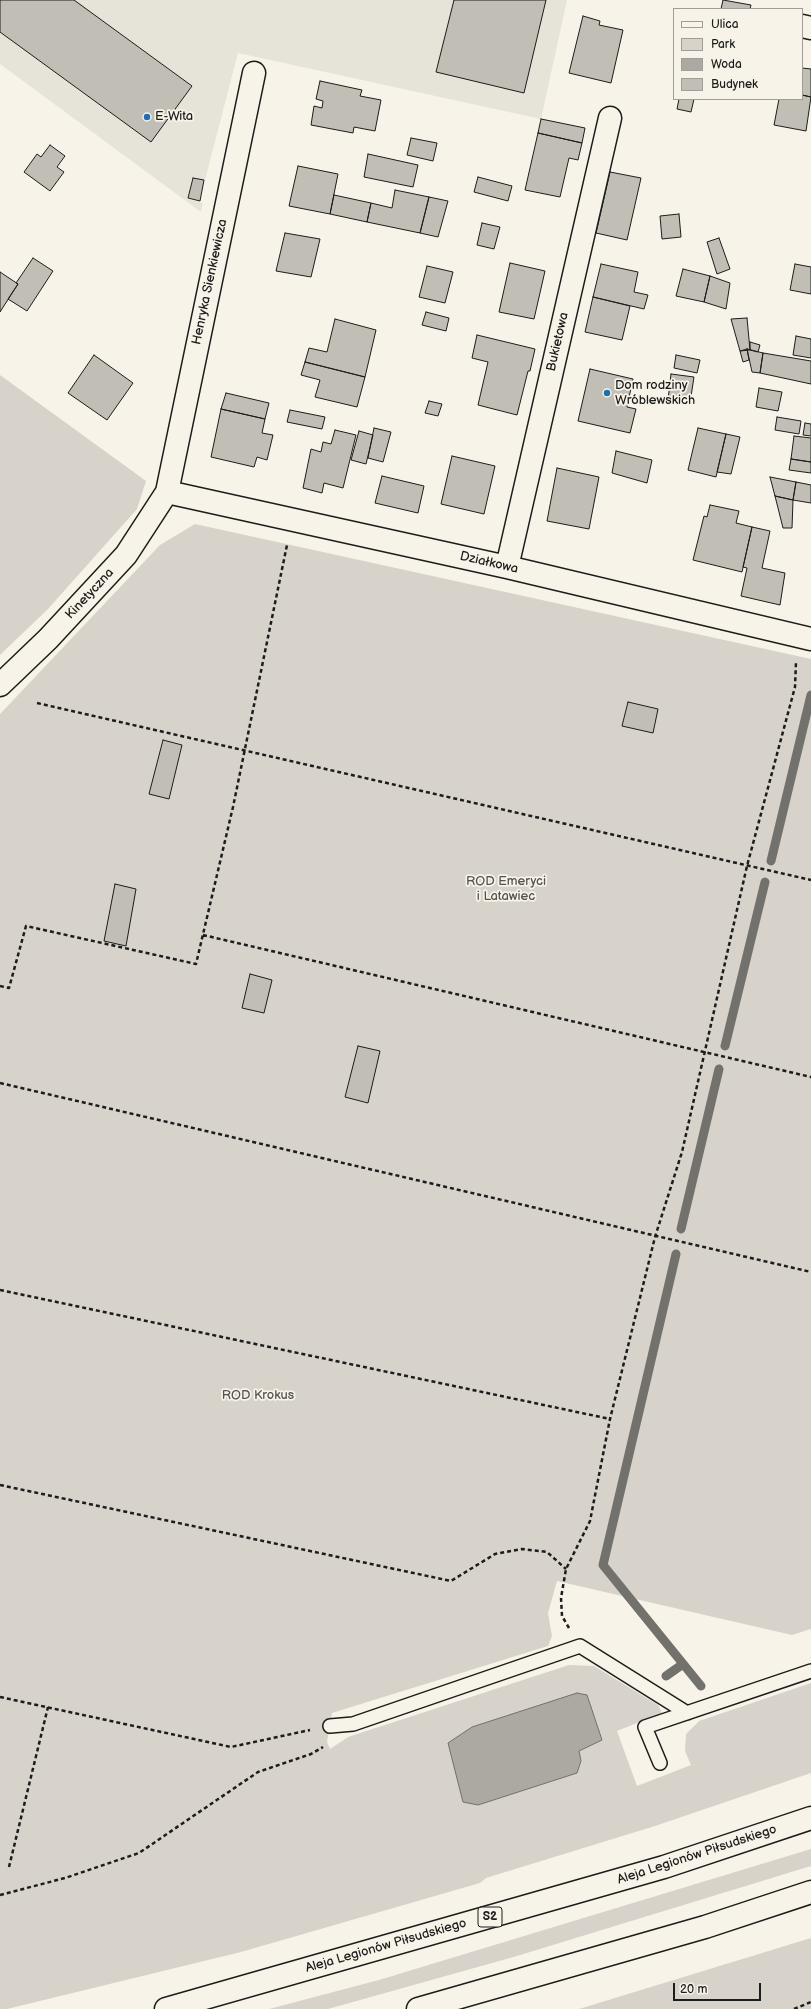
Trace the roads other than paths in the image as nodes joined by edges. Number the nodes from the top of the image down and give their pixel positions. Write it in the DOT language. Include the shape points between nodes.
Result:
graph roads {
  1 [pos="254,73"];
  2 [pos="610,118"];
  3 [pos="167,492"];
  4 [pos="507,567"];
  5 [pos="806,638"];
  6 [pos="0,685"];
  7 [pos="811,1671"];
  8 [pos="687,1712"];
  9 [pos="330,1726"];
  10 [pos="660,1763"];
  11 [pos="811,1818"];
  12 [pos="811,1892"];
  13 [pos="166,2009"];
  14 [pos="418,2009"];
  1 -- 3 [label="main road, Henryka Sienkiewicza"];
  2 -- 4 [label="main road, Bukietowa"];
  3 -- 4 [label="main road, Działkowa"];
  3 -- 6 [label="main road, Kinetyczna" via="126,555 48,639"];
  4 -- 5 [label="main road, Działkowa"];
  7 -- 8 [label="lane"];
  8 -- 9 [label="lane" via="580,1646 354,1724"];
  8 -- 10 [label="lane" via="644,1728"];
  11 -- 13 [label="main road, Aleja Legionów Piłsudskiego / S2" via="664,1867"];
  12 -- 14 [label="main road" via="705,1927"];
}
